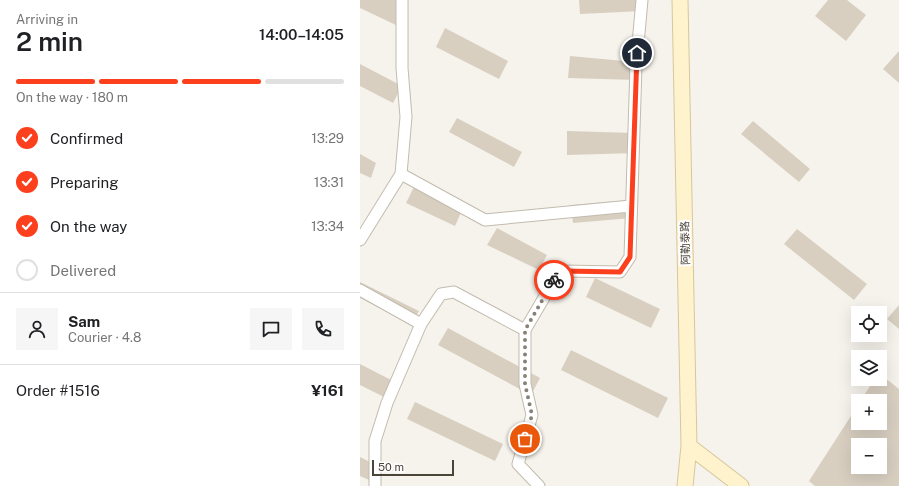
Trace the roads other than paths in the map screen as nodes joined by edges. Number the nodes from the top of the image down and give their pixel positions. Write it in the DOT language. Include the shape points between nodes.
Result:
graph roads {
  1 [pos="402,0"];
  2 [pos="642,0"];
  3 [pos="680,0"];
  4 [pos="401,174"];
  5 [pos="631,206"];
  6 [pos="360,240"];
  7 [pos="360,290"];
  8 [pos="421,324"];
  9 [pos="525,330"];
  10 [pos="689,446"];
  11 [pos="374,486"];
  12 [pos="539,486"];
  13 [pos="685,486"];
  14 [pos="741,486"];
  1 -- 4 [label="street" via="402,68 406,117"];
  2 -- 5 [label="street" via="636,66"];
  3 -- 10 [label="street, 阿勒泰路"];
  4 -- 5 [label="street" via="485,220"];
  4 -- 6 [label="street"];
  5 -- 9 [label="street" via="630,257 620,272 563,271 555,279"];
  7 -- 8 [label="street"];
  8 -- 9 [label="street" via="440,294 454,292"];
  8 -- 11 [label="street" via="387,403 375,441"];
  9 -- 12 [label="street" via="525,384 532,415 518,464"];
  10 -- 13 [label="street, 阿勒泰路"];
  10 -- 14 [label="street"];
}
